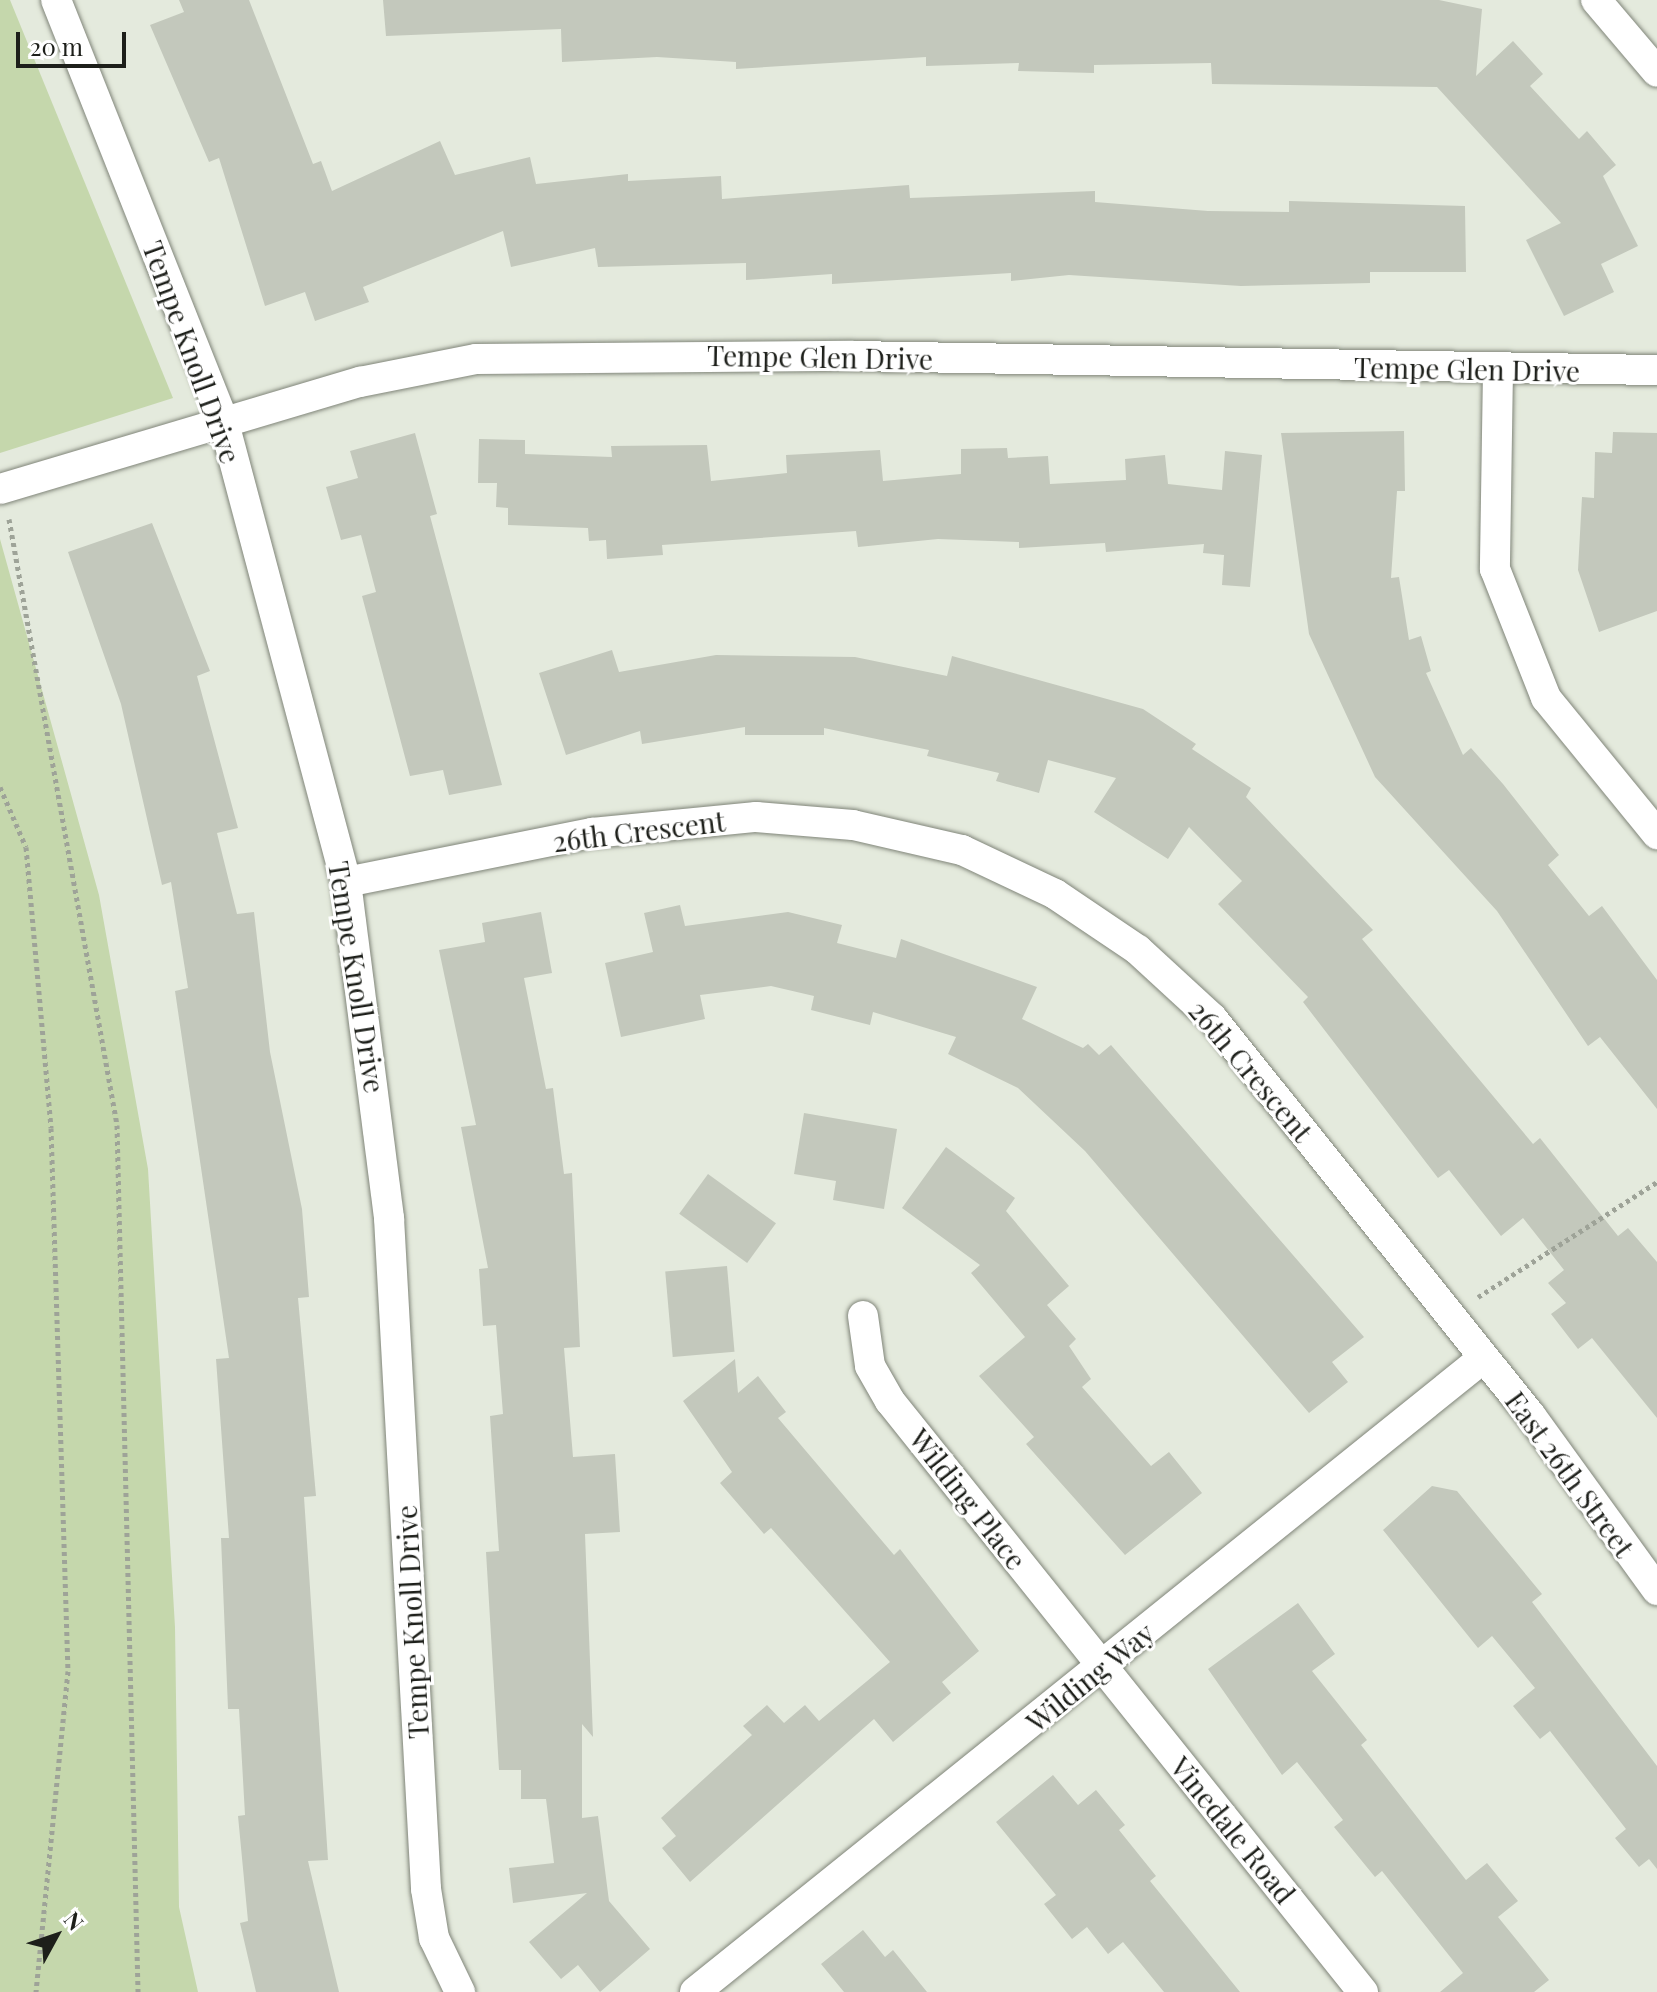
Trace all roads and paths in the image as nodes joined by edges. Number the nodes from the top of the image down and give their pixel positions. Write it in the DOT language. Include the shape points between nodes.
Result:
graph roads {
  1 [pos="56,0"];
  2 [pos="1596,0"];
  3 [pos="1657,72"];
  4 [pos="1498,370"];
  5 [pos="1657,370"];
  6 [pos="224,423"];
  7 [pos="2,488"];
  8 [pos="0,787"];
  9 [pos="1657,834"];
  10 [pos="346,882"];
  11 [pos="1657,1182"];
  12 [pos="863,1316"];
  13 [pos="1451,1316"];
  14 [pos="1482,1359"];
  15 [pos="1657,1590"];
  16 [pos="1102,1668"];
  17 [pos="36,1992"];
  18 [pos="138,1992"];
  19 [pos="460,1992"];
  20 [pos="696,1992"];
  21 [pos="1363,1992"];
  1 -- 6 [label="street, Tempe Knoll Drive"];
  2 -- 3 [label="street"];
  4 -- 5 [label="street, Tempe Glen Drive"];
  4 -- 6 [label="street, Tempe Glen Drive" via="535,355 417,369"];
  4 -- 9 [label="street" via="1495,569 1546,698"];
  6 -- 7 [label="street, Tempe Glen Drive"];
  6 -- 10 [label="street, Tempe Knoll Drive"];
  7 -- 18 [label="path" via="117,1125"];
  8 -- 17 [label="path" via="26,847 51,1128 68,1671"];
  10 -- 13 [label="street, 26th Crescent" via="592,833 756,817 853,825 962,850 1067,902 1138,950 1212,1018"];
  10 -- 19 [label="street, Tempe Knoll Drive" via="389,1218 426,1889 434,1938"];
  11 -- 13 [label="path"];
  12 -- 16 [label="street, Wilding Place" via="870,1366 890,1401"];
  13 -- 14 [label="street, 26th Crescent"];
  14 -- 15 [label="street, East 26th Street"];
  14 -- 16 [label="street, Wilding Way"];
  16 -- 20 [label="street, Wilding Way"];
  16 -- 21 [label="street, Vinedale Road"];
}
